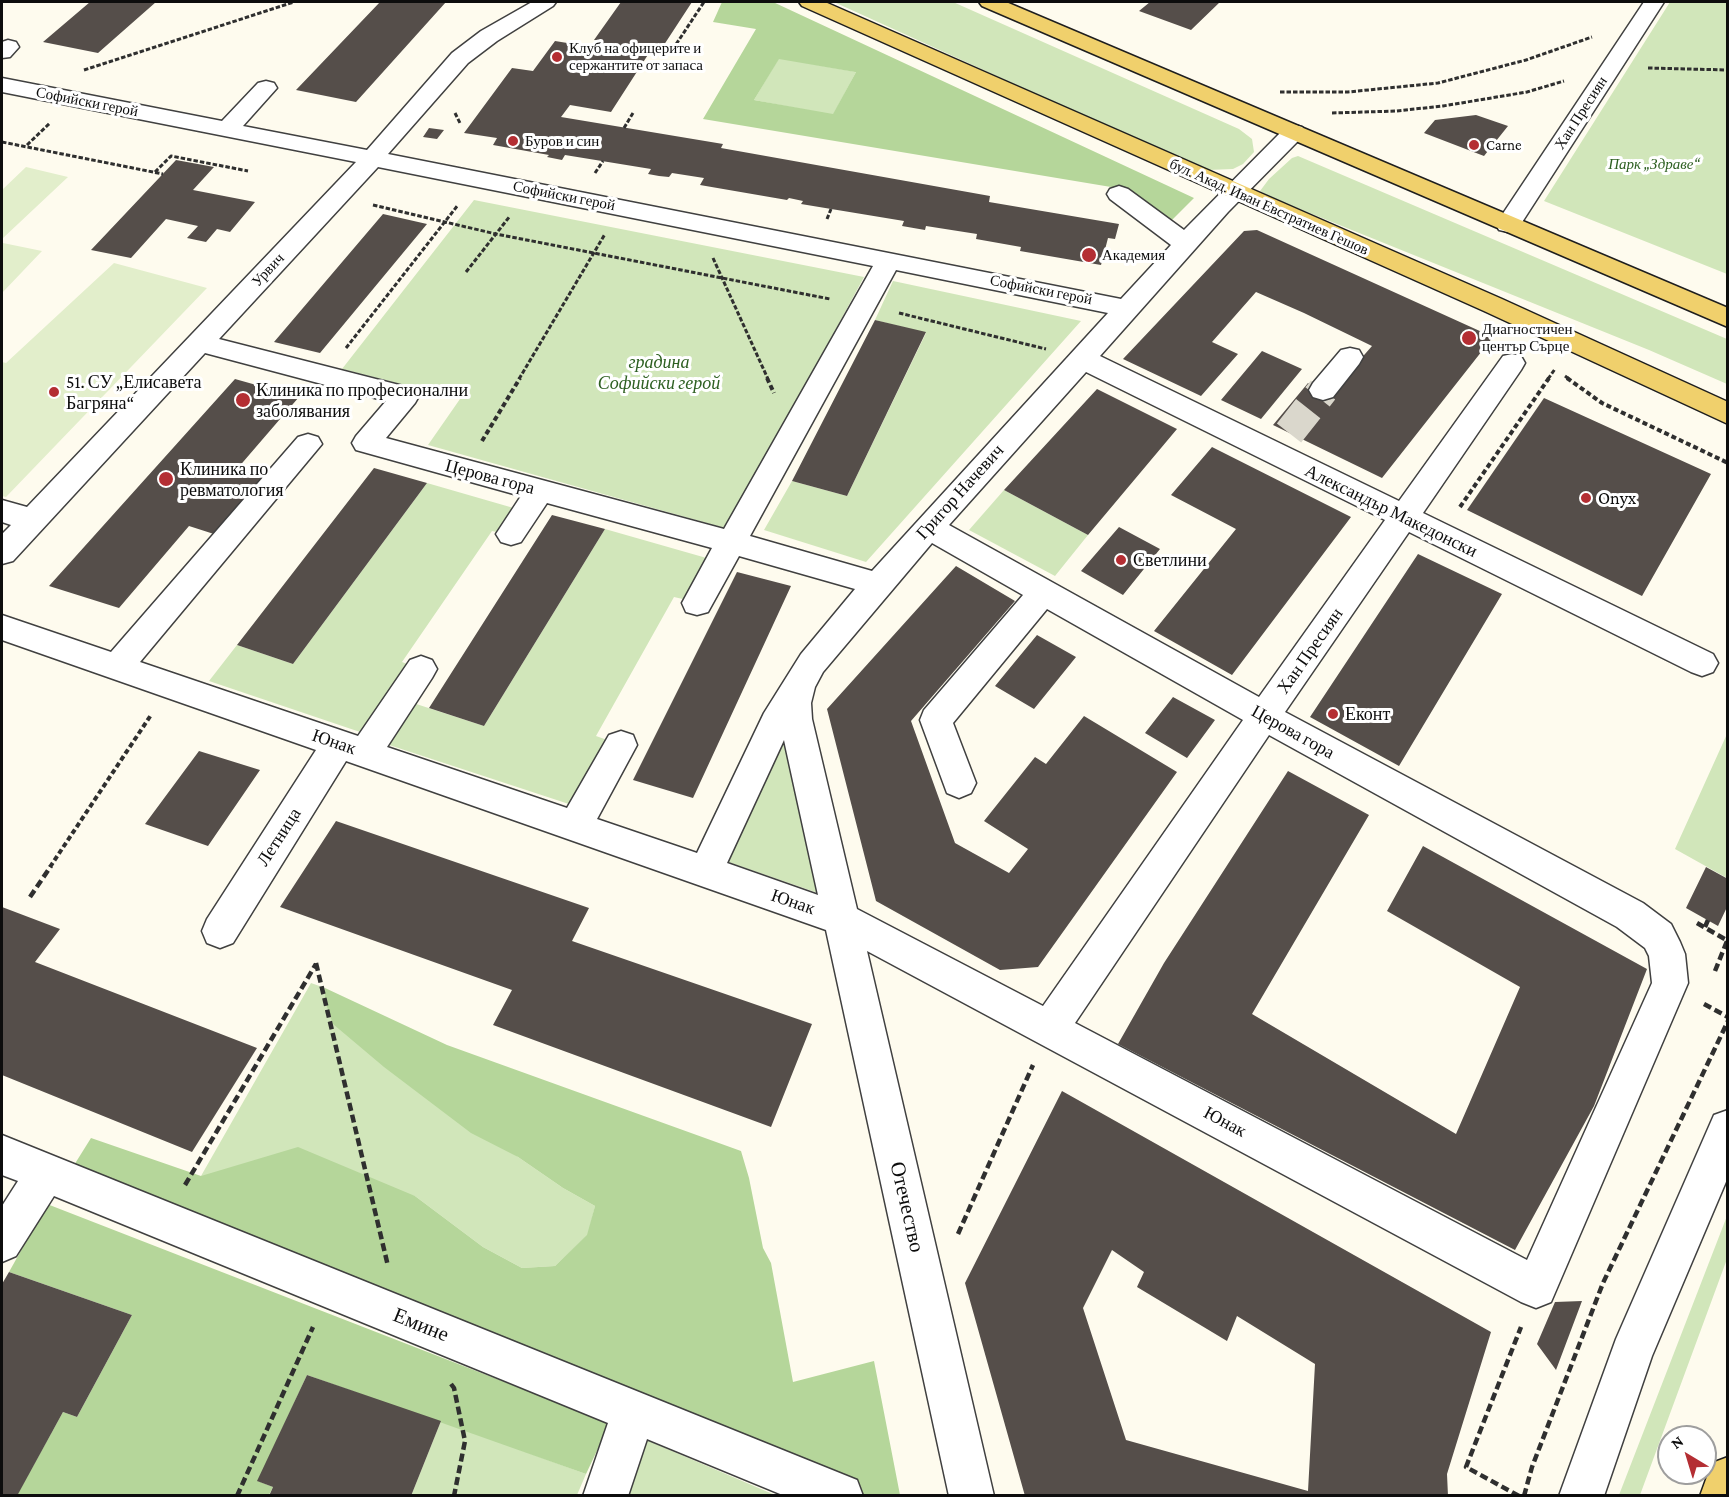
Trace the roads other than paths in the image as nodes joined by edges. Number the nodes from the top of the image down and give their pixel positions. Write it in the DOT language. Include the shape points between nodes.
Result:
graph roads {
  1 [pos="546,2"];
  2 [pos="809,2"];
  3 [pos="989,2"];
  4 [pos="1654,2"];
  5 [pos="2,85"];
  6 [pos="266,88"];
  7 [pos="227,129"];
  8 [pos="1294,132"];
  9 [pos="372,158"];
  10 [pos="1234,192"];
  11 [pos="1119,194"];
  12 [pos="1509,224"];
  13 [pos="1186,244"];
  14 [pos="889,260"];
  15 [pos="1126,310"];
  16 [pos="1728,318"];
  17 [pos="200,343"];
  18 [pos="1350,357"];
  19 [pos="1081,358"];
  20 [pos="1512,363"];
  21 [pos="1323,390"];
  22 [pos="1728,414"];
  23 [pos="308,444"];
  24 [pos="540,491"];
  25 [pos="2,511"];
  26 [pos="1403,517"];
  27 [pos="32,520"];
  28 [pos="928,527"];
  29 [pos="511,534"];
  30 [pos="731,543"];
  31 [pos="2,553"];
  32 [pos="877,585"];
  33 [pos="1043,592"];
  34 [pos="697,603"];
  35 [pos="2,627"];
  36 [pos="1702,663"];
  37 [pos="118,666"];
  38 [pos="421,669"];
  39 [pos="799,686"];
  40 [pos="1264,716"];
  41 [pos="621,745"];
  42 [pos="352,748"];
  43 [pos="959,783"];
  44 [pos="575,826"];
  45 [pos="705,872"];
  46 [pos="841,919"];
  47 [pos="220,930"];
  48 [pos="1049,1029"];
  49 [pos="1728,1129"];
  50 [pos="2,1155"];
  51 [pos="46,1173"];
  52 [pos="2,1242"];
  53 [pos="1536,1287"];
  54 [pos="634,1412"];
  55 [pos="1728,1479"];
  56 [pos="605,1496"];
  57 [pos="841,1496"];
  58 [pos="972,1496"];
  59 [pos="1581,1496"];
  60 [pos="1722,1496"];
  1 -- 9 [label="street, Урвич" via="460,58"];
  2 -- 10 [label="main road, бул. Акад. Иван Евстратиев Гешов"];
  3 -- 8 [label="main road"];
  4 -- 12 [label="street, Хан Пресиян"];
  5 -- 7 [label="street, Софийски герой"];
  6 -- 7 [label="street"];
  7 -- 9 [label="street, Софийски герой"];
  8 -- 10 [label="street, Григор Начевич"];
  8 -- 12 [label="main road"];
  9 -- 14 [label="street, Софийски герой"];
  9 -- 17 [label="street, Урвич"];
  10 -- 13 [label="street, Григор Начевич"];
  10 -- 22 [label="main road, бул. Акад. Иван Евстратиев Гешов"];
  11 -- 13 [label="street"];
  12 -- 16 [label="main road"];
  13 -- 15 [label="street, Григор Начевич"];
  14 -- 15 [label="street, Софийски герой"];
  14 -- 30 [label="street"];
  15 -- 19 [label="street, Григор Начевич"];
  17 -- 24 [label="street, Церова гора" via="405,396 366,443"];
  17 -- 27 [label="street, Урвич"];
  18 -- 21 [label="street"];
  19 -- 26 [label="street, Александър Македонски" via="1281,443"];
  19 -- 28 [label="street, Григор Начевич"];
  20 -- 26 [label="street, Хан Пресиян"];
  23 -- 37 [label="street"];
  24 -- 29 [label="street"];
  24 -- 30 [label="street, Церова гора"];
  25 -- 27 [label="street"];
  26 -- 36 [label="street, Александър Македонски"];
  26 -- 40 [label="street, Хан Пресиян"];
  27 -- 31 [label="street, Урвич"];
  28 -- 32 [label="street, Григор Начевич"];
  28 -- 33 [label="street, Церова гора"];
  30 -- 32 [label="street, Церова гора"];
  30 -- 34 [label="street"];
  32 -- 39 [label="street, Григор Начевич" via="812,663"];
  33 -- 40 [label="street, Церова гора"];
  33 -- 43 [label="street" via="936,720"];
  35 -- 37 [label="street, Юнак"];
  37 -- 42 [label="street, Юнак"];
  38 -- 42 [label="street, Летница"];
  39 -- 45 [label="street" via="776,723"];
  39 -- 46 [label="street, Григор Начевич" via="796,719"];
  40 -- 48 [label="street, Хан Пресиян"];
  40 -- 53 [label="street, Церова гора" via="1630,915 1658,936 1667,954 1670,983"];
  41 -- 44 [label="street"];
  42 -- 44 [label="street, Юнак"];
  42 -- 47 [label="street, Летница"];
  44 -- 45 [label="street, Юнак"];
  45 -- 46 [label="street, Юнак"];
  46 -- 48 [label="street, Юнак"];
  46 -- 58 [label="street, Отечество"];
  48 -- 53 [label="street, Юнак"];
  49 -- 59 [label="street" via="1631,1354"];
  50 -- 51 [label="street, Емине"];
  51 -- 52 [label="street"];
  51 -- 54 [label="street, Емине"];
  54 -- 56 [label="street"];
  54 -- 57 [label="street, Емине"];
  55 -- 60 [label="main road"];
}
